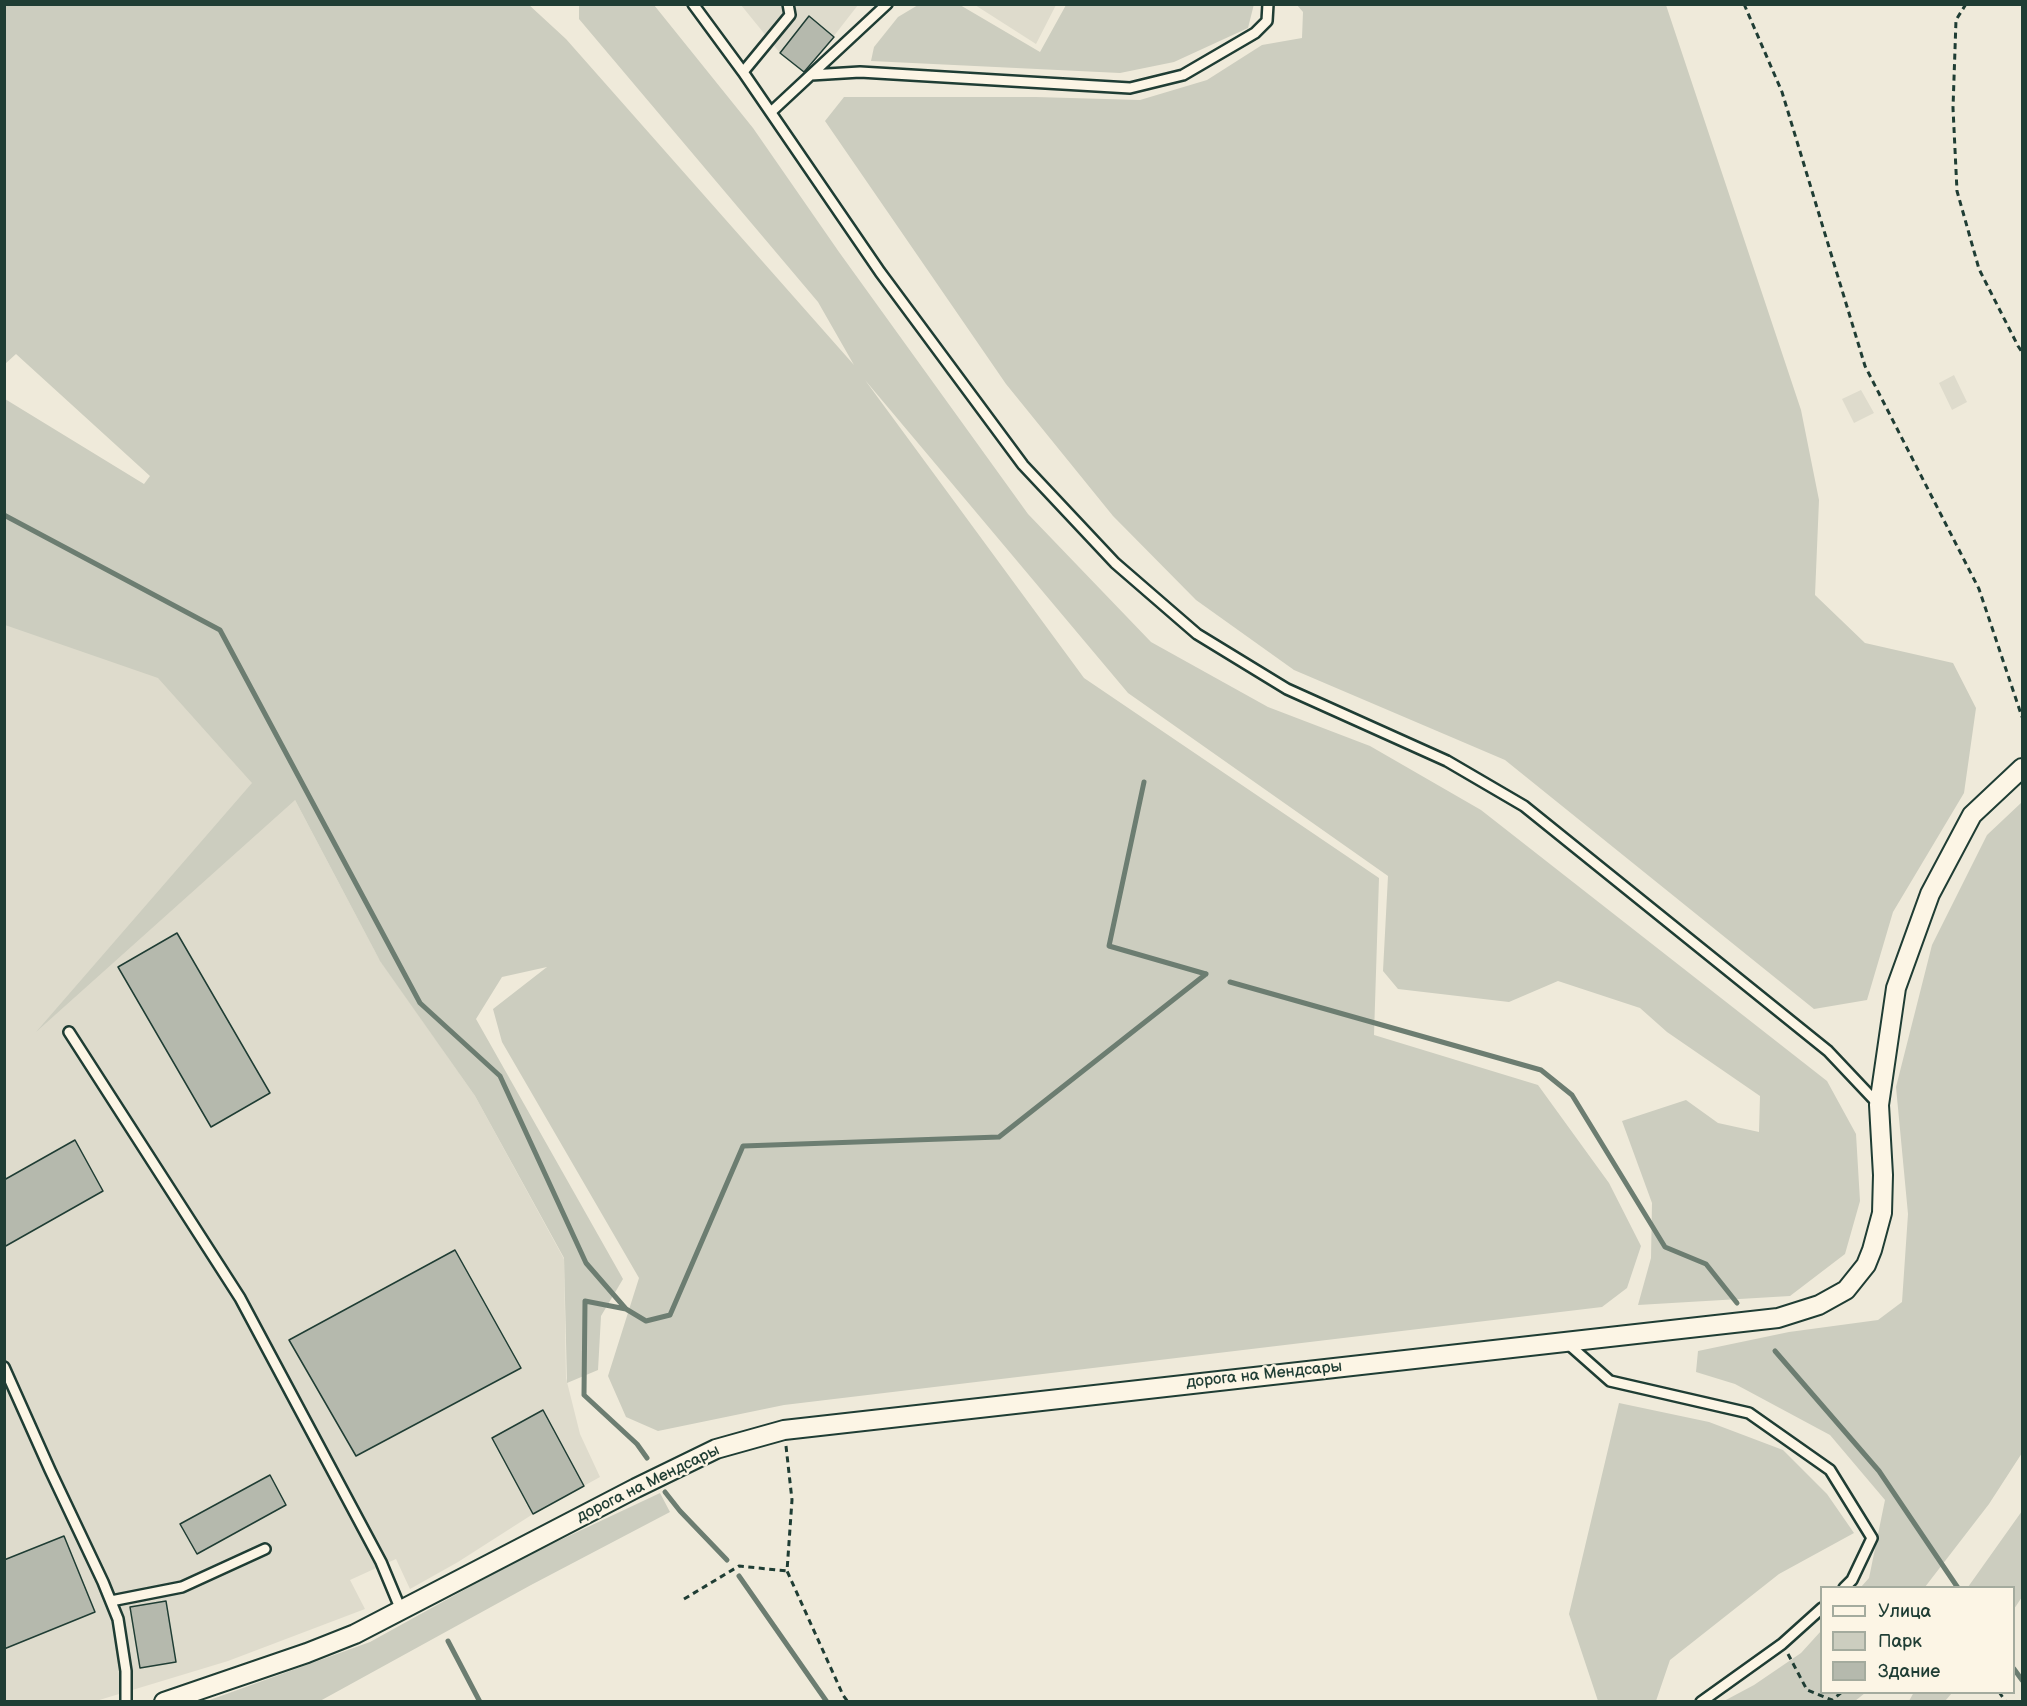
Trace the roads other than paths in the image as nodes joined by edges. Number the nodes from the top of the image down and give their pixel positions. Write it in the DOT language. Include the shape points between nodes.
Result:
graph roads {
  1 [pos="693,4"];
  2 [pos="788,4"];
  3 [pos="886,4"];
  4 [pos="1269,4"];
  5 [pos="743,72"];
  6 [pos="811,75"];
  7 [pos="771,112"];
  8 [pos="2022,768"];
  9 [pos="69,1032"];
  10 [pos="1879,1105"];
  11 [pos="1566,1342"];
  12 [pos="4,1367"];
  13 [pos="265,1549"];
  14 [pos="1845,1586"];
  15 [pos="111,1601"];
  16 [pos="1820,1609"];
  17 [pos="401,1610"];
  18 [pos="126,1701"];
  19 [pos="164,1701"];
  20 [pos="1701,1701"];
  1 -- 5 [label="lane"];
  2 -- 5 [label="lane" via="790,15"];
  3 -- 6 [label="lane"];
  4 -- 6 [label="lane" via="1267,21 1254,33 1183,75 1131,88 861,72"];
  5 -- 7 [label="lane"];
  6 -- 7 [label="lane"];
  7 -- 10 [label="lane" via="880,272 1023,465 1115,563 1197,634 1287,689 1447,761 1524,806 1828,1051"];
  8 -- 10 [label="street, дорога на Мендсары" via="1972,815 1930,894 1896,988"];
  9 -- 17 [label="lane" via="240,1298 381,1562"];
  10 -- 11 [label="street, дорога на Мендсары" via="1882,1213 1866,1265 1846,1290 1819,1305 1778,1318"];
  11 -- 14 [label="lane" via="1610,1381 1749,1413 1830,1470 1872,1538 1852,1580"];
  11 -- 17 [label="street, дорога на Мендсары" via="784,1430 716,1449"];
  12 -- 15 [label="lane"];
  13 -- 15 [label="lane" via="182,1587"];
  15 -- 18 [label="lane" via="118,1619 126,1671"];
  16 -- 20 [label="lane" via="1782,1644"];
  17 -- 19 [label="street, дорога на Мендсары" via="307,1653"];
}
